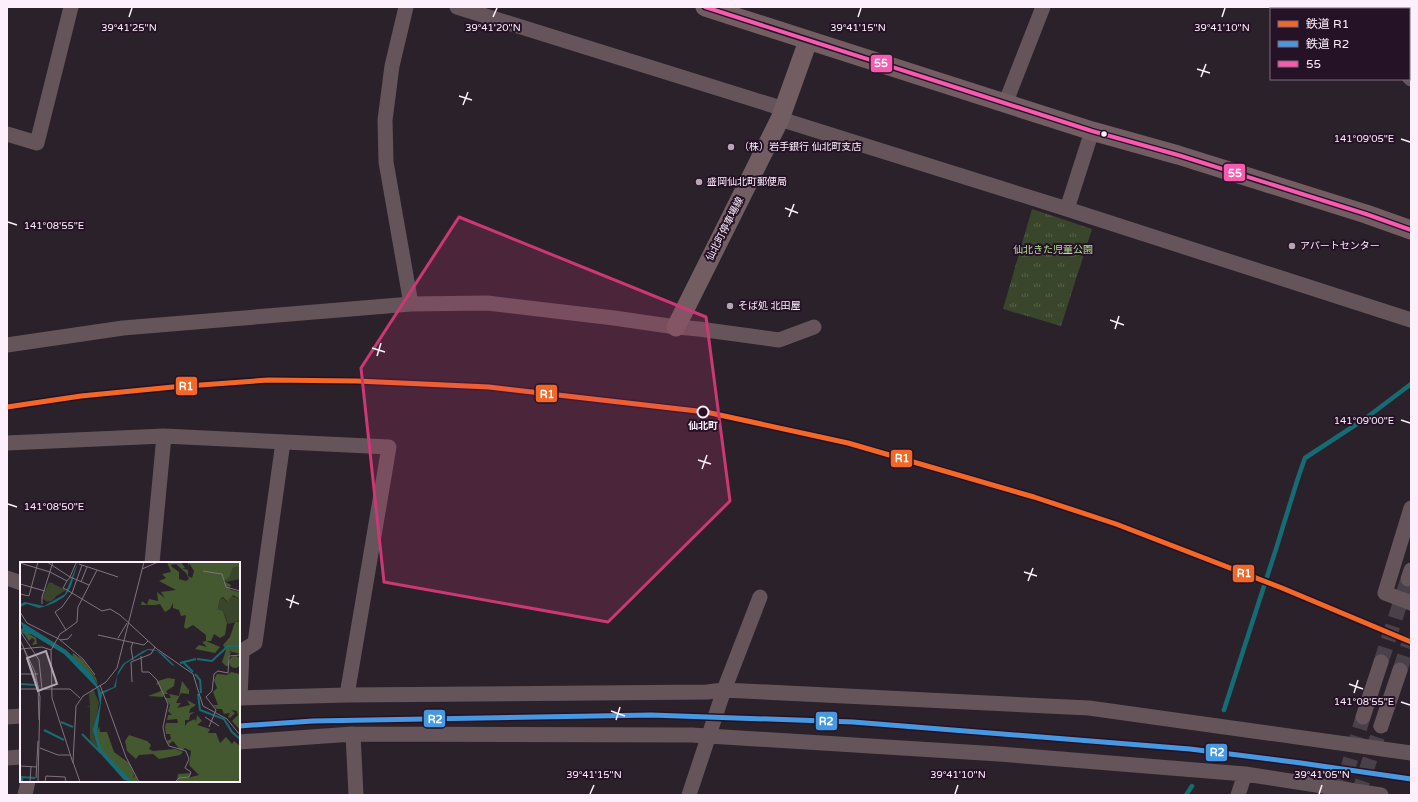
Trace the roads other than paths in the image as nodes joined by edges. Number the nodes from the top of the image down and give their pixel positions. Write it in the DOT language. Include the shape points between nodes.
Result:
graph roads {
  1 [pos="71,7"];
  2 [pos="406,7"];
  3 [pos="456,7"];
  4 [pos="705,7"];
  5 [pos="1043,7"];
  6 [pos="808,41"];
  7 [pos="1005,104"];
  8 [pos="782,114"];
  9 [pos="1092,131"];
  10 [pos="7,134"];
  11 [pos="1067,209"];
  12 [pos="1411,230"];
  13 [pos="411,304"];
  14 [pos="1411,320"];
  15 [pos="676,327"];
  16 [pos="814,327"];
  17 [pos="7,344"];
  18 [pos="164,436"];
  19 [pos="283,442"];
  20 [pos="7,443"];
  21 [pos="1411,508"];
  22 [pos="152,562"];
  23 [pos="7,578"];
  24 [pos="20,583"];
  25 [pos="760,597"];
  26 [pos="1411,603"];
  27 [pos="240,651"];
  28 [pos="1381,662"];
  29 [pos="1400,670"];
  30 [pos="724,690"];
  31 [pos="347,696"];
  32 [pos="240,698"];
  33 [pos="20,716"];
  34 [pos="7,717"];
  35 [pos="1363,717"];
  36 [pos="1381,726"];
  37 [pos="353,734"];
  38 [pos="708,736"];
  39 [pos="240,742"];
  40 [pos="1411,753"];
  41 [pos="20,757"];
  42 [pos="7,758"];
  43 [pos="1245,774"];
  44 [pos="28,782"];
  45 [pos="1323,790"];
  46 [pos="25,795"];
  47 [pos="356,795"];
  48 [pos="689,795"];
  49 [pos="1238,795"];
  50 [pos="1381,795"];
  1 -- 10 [label="street" via="37,143"];
  2 -- 13 [label="street" via="392,66 385,120 386,162"];
  3 -- 8 [label="street"];
  4 -- 6 [label="main road"];
  5 -- 7 [label="street"];
  6 -- 7 [label="main road"];
  6 -- 8 [label="main road, 仙北町停車場線"];
  7 -- 9 [label="main road"];
  8 -- 11 [label="street"];
  8 -- 15 [label="main road, 仙北町停車場線"];
  9 -- 11 [label="street"];
  9 -- 12 [label="main road" via="1185,157"];
  11 -- 14 [label="street"];
  13 -- 15 [label="street" via="487,303"];
  13 -- 17 [label="street" via="123,328"];
  15 -- 16 [label="street" via="778,340"];
  18 -- 19 [label="street"];
  18 -- 20 [label="street"];
  18 -- 22 [label="street"];
  19 -- 27 [label="street" via="255,643"];
  19 -- 31 [label="street" via="389,447"];
  21 -- 26 [label="street" via="1385,593"];
  23 -- 24 [label="street"];
  25 -- 30 [label="street"];
  27 -- 32 [label="street"];
  28 -- 35 [label="street"];
  29 -- 36 [label="street"];
  30 -- 31 [label="street"];
  30 -- 38 [label="street"];
  30 -- 40 [label="street" via="1089,708"];
  31 -- 32 [label="street"];
  33 -- 34 [label="street"];
  37 -- 38 [label="street"];
  37 -- 39 [label="street"];
  37 -- 47 [label="street"];
  38 -- 43 [label="street" via="999,754"];
  38 -- 48 [label="street"];
  41 -- 42 [label="street"];
  43 -- 45 [label="street"];
  43 -- 49 [label="street"];
  44 -- 46 [label="street"];
  45 -- 50 [label="street"];
}
